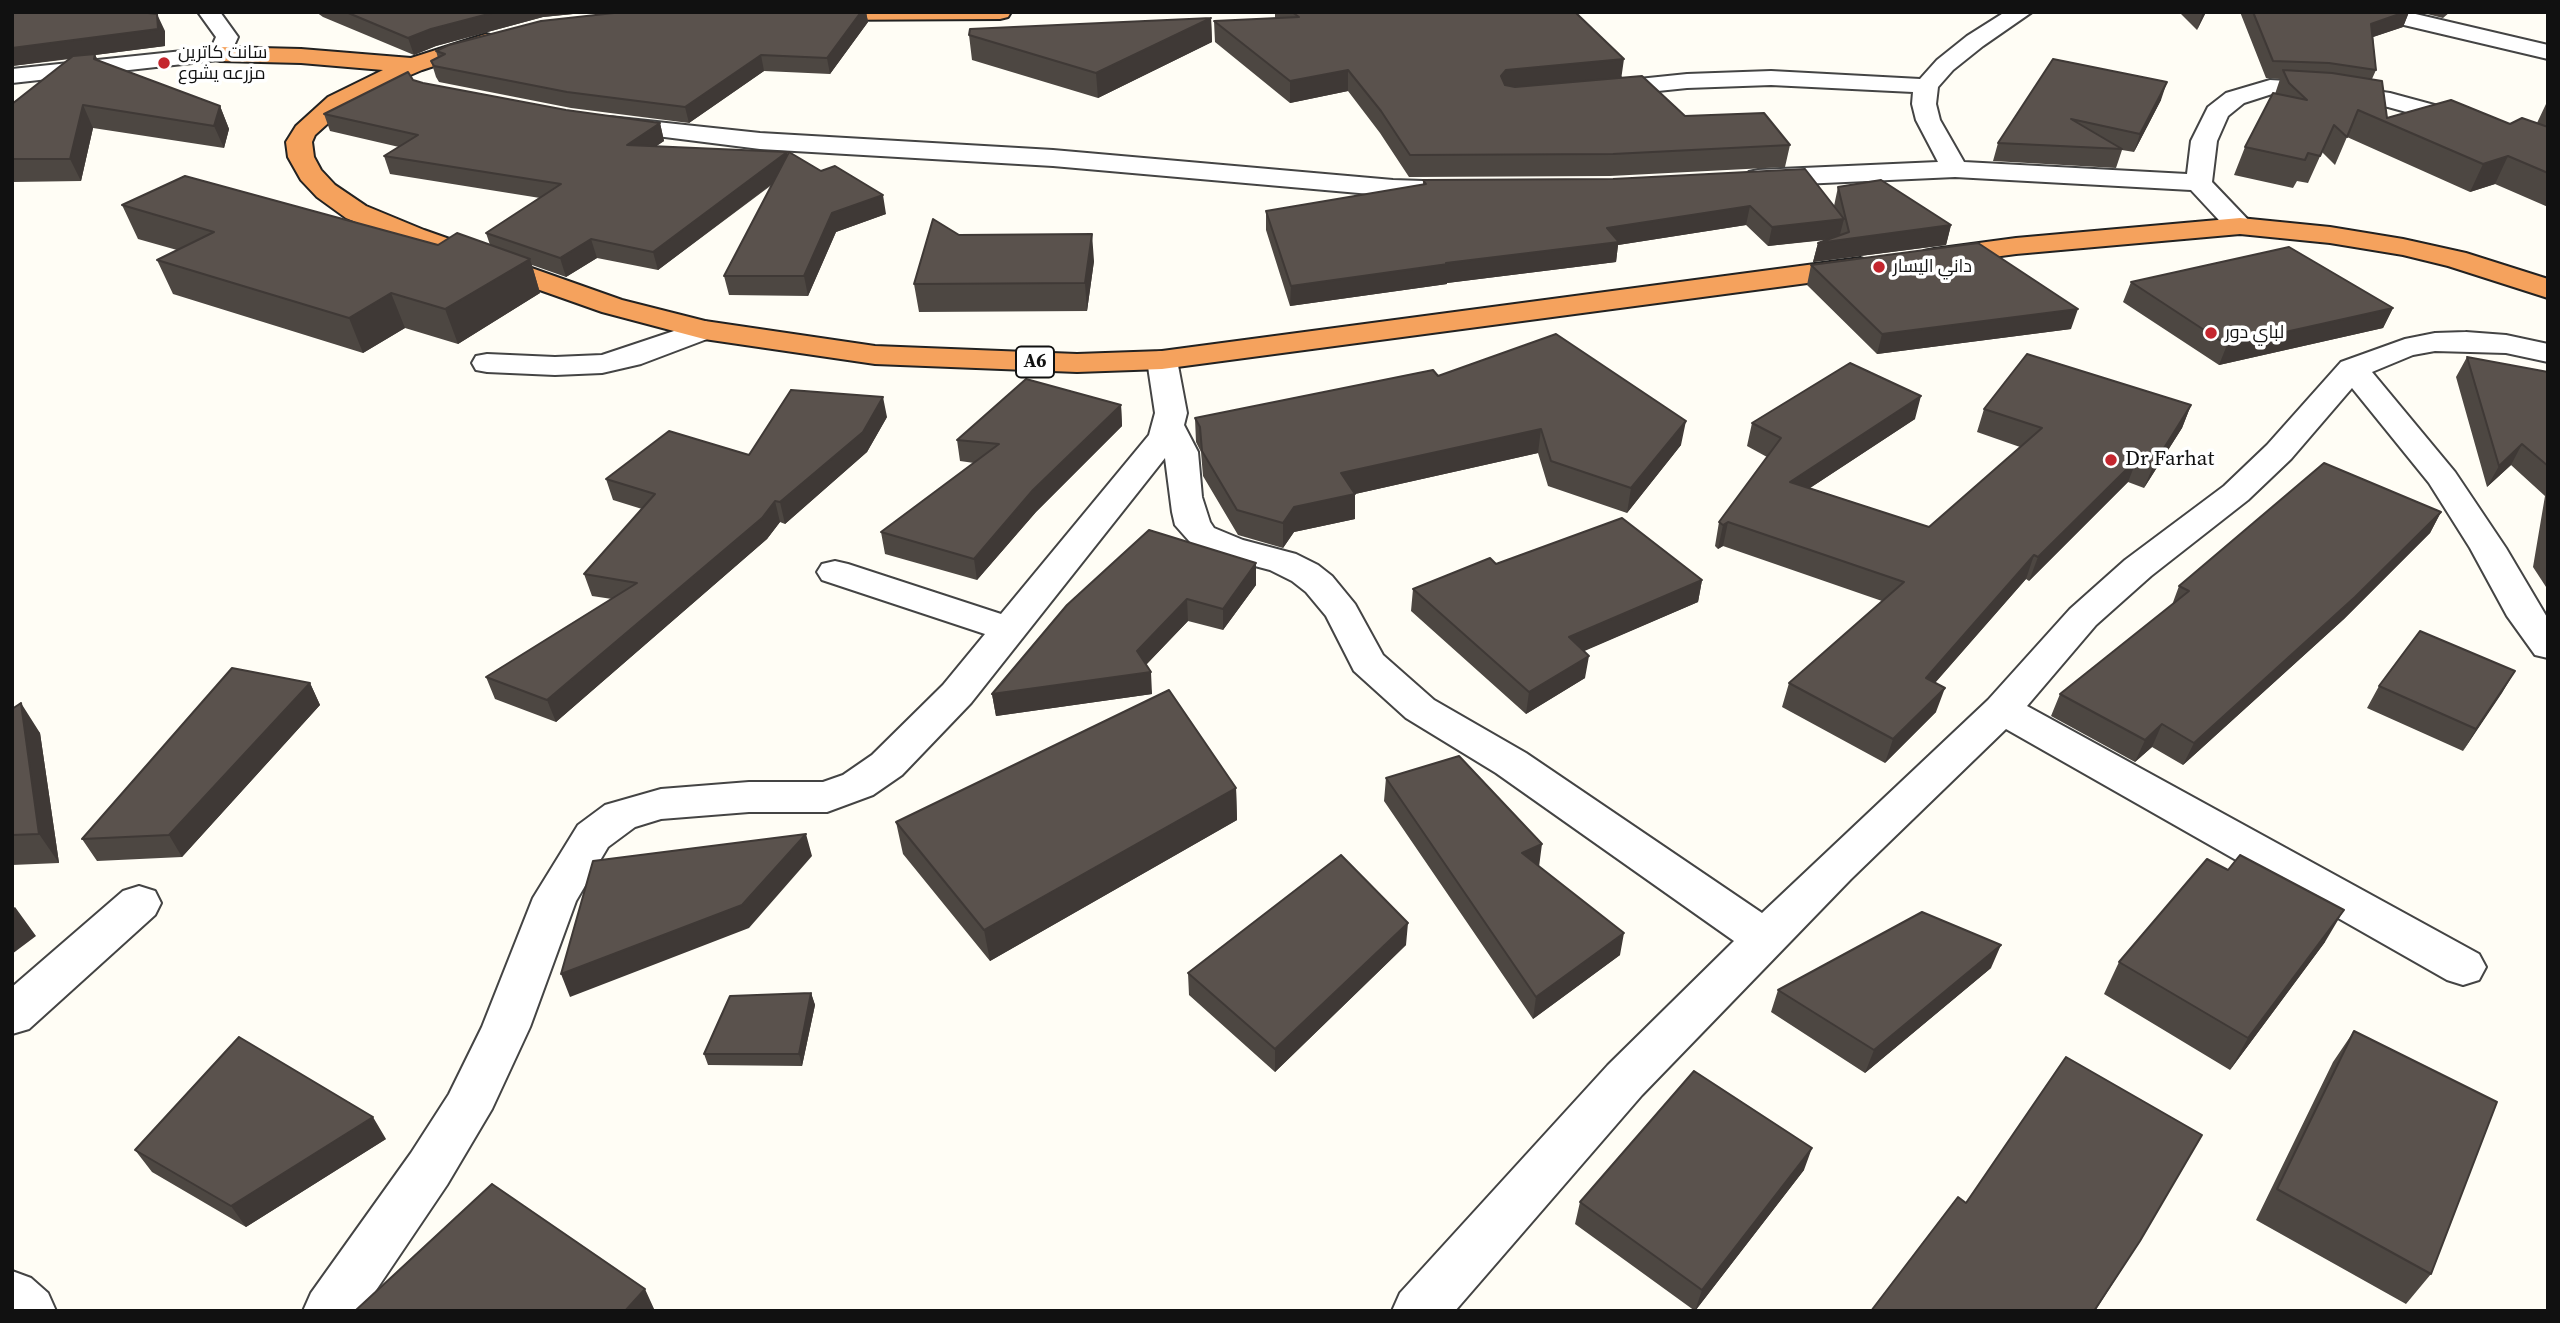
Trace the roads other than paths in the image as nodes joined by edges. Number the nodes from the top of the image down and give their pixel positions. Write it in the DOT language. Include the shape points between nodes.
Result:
graph roads {
  1 [pos="209,12"];
  2 [pos="786,12"];
  3 [pos="1000,12"];
  4 [pos="2021,12"];
  5 [pos="2378,12"];
  6 [pos="504,36"];
  7 [pos="2548,52"];
  8 [pos="220,54"];
  9 [pos="12,76"];
  10 [pos="418,79"];
  11 [pos="365,86"];
  12 [pos="1926,86"];
  13 [pos="1580,92"];
  14 [pos="583,120"];
  15 [pos="2548,148"];
  16 [pos="1955,169"];
  17 [pos="1733,180"];
  18 [pos="2199,183"];
  19 [pos="1479,190"];
  20 [pos="2240,226"];
  21 [pos="2548,289"];
  22 [pos="704,330"];
  23 [pos="2548,353"];
  24 [pos="1163,360"];
  25 [pos="487,363"];
  26 [pos="2352,369"];
  27 [pos="1168,425"];
  28 [pos="835,572"];
  29 [pos="1008,629"];
  30 [pos="2548,646"];
  31 [pos="2001,709"];
  32 [pos="139,903"];
  33 [pos="1765,939"];
  34 [pos="2463,967"];
  35 [pos="12,1015"];
  36 [pos="12,1296"];
  37 [pos="29,1311"];
  38 [pos="330,1311"];
  39 [pos="1419,1311"];
  1 -- 8 [label="street" via="227,37"];
  2 -- 3 [label="highway"];
  4 -- 12 [label="street" via="1975,41"];
  5 -- 7 [label="street"];
  6 -- 10 [label="highway, A6"];
  8 -- 9 [label="street"];
  8 -- 10 [label="highway" via="301,56"];
  8 -- 11 [label="highway"];
  10 -- 11 [label="highway, A6"];
  11 -- 22 [label="highway, A6" via="318,117 299,142 310,174 326,191 356,212 427,240 612,306"];
  12 -- 13 [label="street" via="1770,78"];
  12 -- 16 [label="street" via="1928,120"];
  14 -- 19 [label="street" via="748,140 1053,158 1392,188"];
  15 -- 18 [label="street" via="2400,102 2270,87 2235,98 2217,112 2204,141"];
  16 -- 17 [label="street"];
  16 -- 18 [label="street"];
  18 -- 20 [label="street"];
  20 -- 21 [label="highway, A6" via="2330,234 2403,247"];
  20 -- 24 [label="highway, A6" via="2016,246"];
  22 -- 24 [label="highway, A6" via="875,355 1077,363"];
  22 -- 25 [label="street" via="602,364"];
  23 -- 26 [label="street" via="2506,344 2435,342 2405,348"];
  24 -- 27 [label="street" via="1171,405"];
  26 -- 30 [label="street" via="2443,479"];
  26 -- 31 [label="street" via="2279,452 2236,493 2138,568 2084,617"];
  27 -- 29 [label="street" via="1158,445"];
  27 -- 33 [label="street" via="1181,452 1193,525 1202,535 1305,573 1342,612 1368,662 1420,709 1511,763"];
  28 -- 29 [label="street"];
  29 -- 38 [label="street" via="921,732 858,785 807,799 749,797 661,804 620,816 599,829 555,898 506,1027 467,1109"];
  31 -- 33 [label="street"];
  31 -- 34 [label="street"];
  32 -- 35 [label="street"];
  33 -- 39 [label="street" via="1625,1080"];
  36 -- 37 [label="street"];
}
